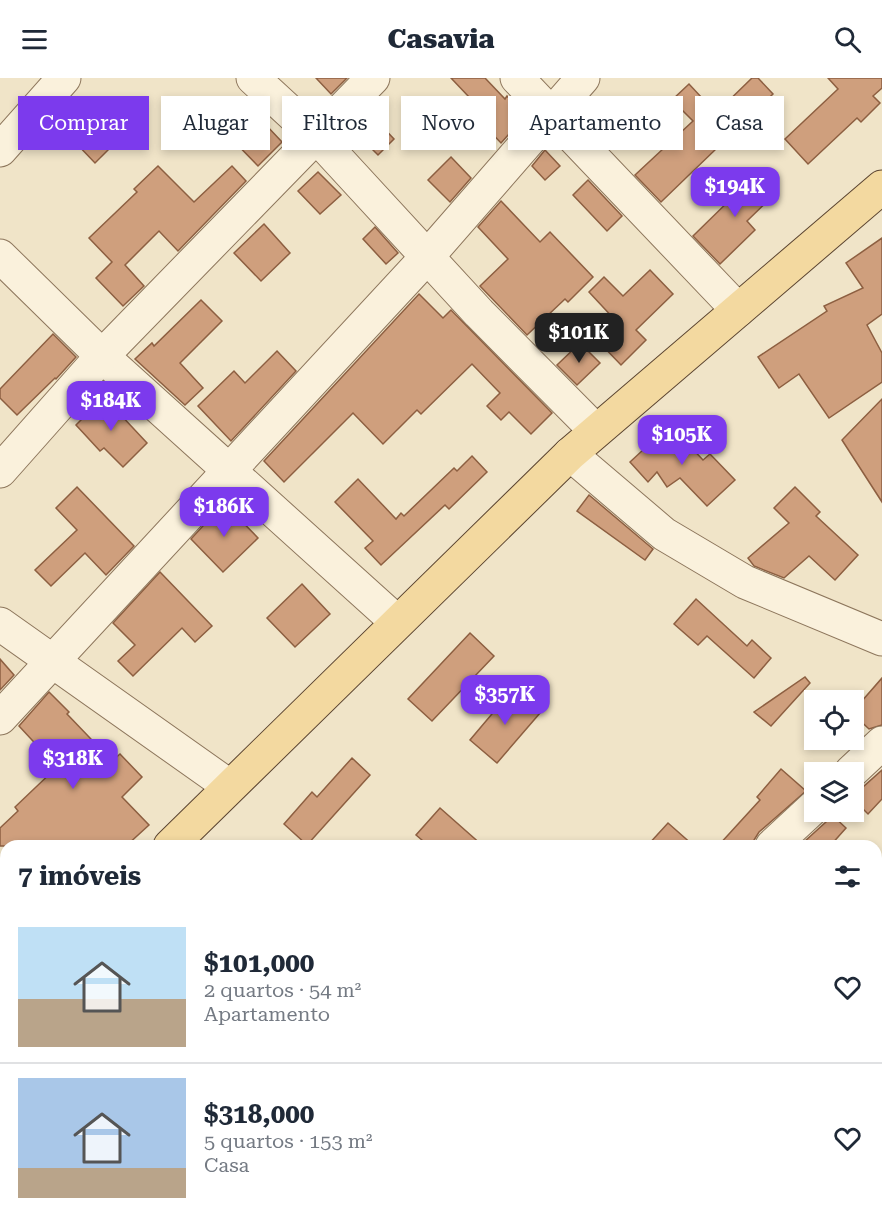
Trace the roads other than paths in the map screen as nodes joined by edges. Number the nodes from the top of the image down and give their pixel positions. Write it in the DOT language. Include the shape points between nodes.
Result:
graph roads {
  1 [pos="64,78"];
  2 [pos="252,78"];
  3 [pos="373,78"];
  4 [pos="517,78"];
  5 [pos="583,78"];
  6 [pos="356,96"];
  7 [pos="535,96"];
  8 [pos="568,96"];
  9 [pos="282,106"];
  10 [pos="0,150"];
  11 [pos="305,150"];
  12 [pos="328,150"];
  13 [pos="522,150"];
  14 [pos="586,150"];
  15 [pos="882,187"];
  16 [pos="0,256"];
  17 [pos="427,258"];
  18 [pos="738,310"];
  19 [pos="102,356"];
  20 [pos="596,431"];
  21 [pos="570,454"];
  22 [pos="0,471"];
  23 [pos="229,472"];
  24 [pos="397,622"];
  25 [pos="0,624"];
  26 [pos="882,639"];
  27 [pos="52,661"];
  28 [pos="0,718"];
  29 [pos="882,743"];
  30 [pos="862,762"];
  31 [pos="229,786"];
  32 [pos="804,816"];
  33 [pos="176,840"];
  34 [pos="778,840"];
  1 -- 10 [label="street"];
  2 -- 9 [label="street"];
  3 -- 6 [label="street"];
  4 -- 7 [label="street"];
  5 -- 8 [label="street"];
  11 -- 19 [label="street"];
  12 -- 17 [label="street"];
  13 -- 17 [label="street"];
  14 -- 18 [label="street"];
  15 -- 18 [label="main road"];
  16 -- 19 [label="street"];
  17 -- 20 [label="street"];
  17 -- 23 [label="street"];
  18 -- 20 [label="main road"];
  19 -- 22 [label="street"];
  19 -- 23 [label="street"];
  20 -- 21 [label="main road"];
  21 -- 24 [label="main road"];
  21 -- 26 [label="street" via="664,534 745,582"];
  23 -- 24 [label="street"];
  23 -- 27 [label="street"];
  24 -- 31 [label="main road"];
  25 -- 27 [label="street"];
  27 -- 28 [label="street"];
  27 -- 31 [label="street"];
  29 -- 30 [label="street"];
  31 -- 33 [label="main road"];
  32 -- 34 [label="street"];
}
